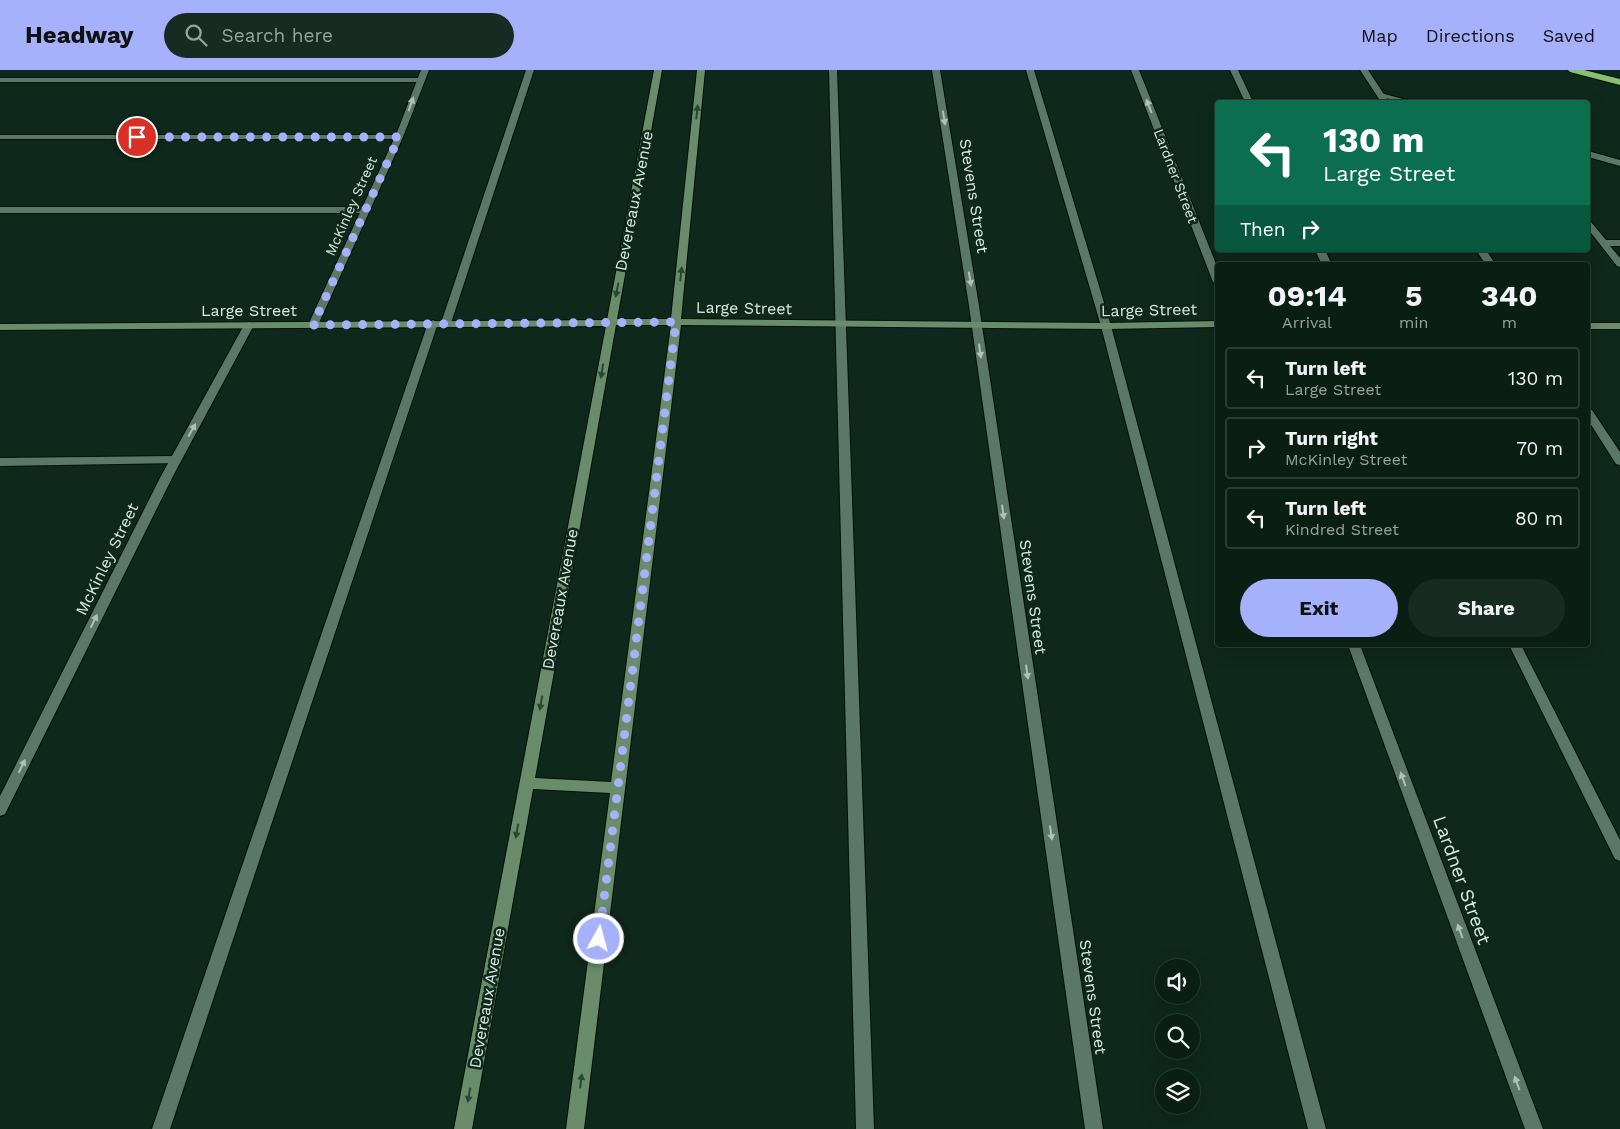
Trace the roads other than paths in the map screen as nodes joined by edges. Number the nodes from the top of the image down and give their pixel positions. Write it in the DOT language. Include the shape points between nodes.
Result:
graph roads {
  1 [pos="425,70"];
  2 [pos="530,70"];
  3 [pos="658,70"];
  4 [pos="701,70"];
  5 [pos="833,70"];
  6 [pos="936,70"];
  7 [pos="1030,70"];
  8 [pos="1135,70"];
  9 [pos="1234,70"];
  10 [pos="1364,70"];
  11 [pos="1573,70"];
  12 [pos="0,80"];
  13 [pos="420,80"];
  14 [pos="1620,82"];
  15 [pos="1380,94"];
  16 [pos="1248,100"];
  17 [pos="1384,100"];
  18 [pos="1402,100"];
  19 [pos="0,137"];
  20 [pos="399,137"];
  21 [pos="1590,155"];
  22 [pos="1620,163"];
  23 [pos="0,210"];
  24 [pos="365,210"];
  25 [pos="1590,227"];
  26 [pos="1620,243"];
  27 [pos="1603,244"];
  28 [pos="1620,264"];
  29 [pos="1215,274"];
  30 [pos="676,322"];
  31 [pos="439,323"];
  32 [pos="611,323"];
  33 [pos="842,324"];
  34 [pos="976,324"];
  35 [pos="1215,324"];
  36 [pos="249,325"];
  37 [pos="313,325"];
  38 [pos="1106,326"];
  39 [pos="1590,326"];
  40 [pos="1620,326"];
  41 [pos="0,327"];
  42 [pos="1590,415"];
  43 [pos="175,460"];
  44 [pos="1620,461"];
  45 [pos="0,462"];
  46 [pos="1355,647"];
  47 [pos="1516,647"];
  48 [pos="526,784"];
  49 [pos="618,788"];
  50 [pos="0,810"];
  51 [pos="1620,855"];
  52 [pos="161,1129"];
  53 [pos="463,1129"];
  54 [pos="575,1129"];
  55 [pos="865,1129"];
  56 [pos="1094,1129"];
  57 [pos="1317,1129"];
  58 [pos="1534,1129"];
  1 -- 13 [label="street, McKinley Street"];
  2 -- 31 [label="street"];
  3 -- 32 [label="main road, Devereaux Avenue, one-way"];
  30 -- 4 [label="main road, one-way"];
  5 -- 33 [label="street"];
  6 -- 34 [label="street, Stevens Street, one-way"];
  7 -- 38 [label="street"];
  29 -- 8 [label="street, Lardner Street, one-way"];
  9 -- 16 [label="street"];
  10 -- 15 [label="street"];
  11 -- 14 [label="highway"];
  12 -- 13 [label="street"];
  20 -- 13 [label="street, McKinley Street, one-way"];
  15 -- 17 [label="street"];
  15 -- 18 [label="street"];
  19 -- 20 [label="street"];
  20 -- 24 [label="street, McKinley Street"];
  21 -- 22 [label="street"];
  23 -- 24 [label="street"];
  24 -- 37 [label="street, McKinley Street"];
  25 -- 27 [label="street"];
  26 -- 27 [label="street"];
  27 -- 28 [label="street"];
  30 -- 32 [label="main road, Large Street"];
  30 -- 33 [label="main road, Large Street"];
  30 -- 49 [label="main road"];
  31 -- 32 [label="main road, Large Street"];
  31 -- 37 [label="main road, Large Street"];
  31 -- 52 [label="street"];
  32 -- 48 [label="main road, Devereaux Avenue, one-way"];
  33 -- 34 [label="main road, Large Street"];
  33 -- 55 [label="street"];
  34 -- 38 [label="main road, Large Street"];
  34 -- 56 [label="street, Stevens Street, one-way"];
  35 -- 38 [label="main road, Large Street"];
  36 -- 37 [label="main road, Large Street"];
  36 -- 41 [label="main road, Large Street"];
  43 -- 36 [label="street, McKinley Street, one-way"];
  38 -- 57 [label="street"];
  39 -- 40 [label="main road"];
  42 -- 44 [label="street"];
  43 -- 45 [label="street"];
  50 -- 43 [label="street, McKinley Street, one-way"];
  58 -- 46 [label="street, Lardner Street, one-way"];
  47 -- 51 [label="street"];
  48 -- 49 [label="main road"];
  48 -- 53 [label="main road, Devereaux Avenue, one-way"];
  54 -- 49 [label="main road, one-way"];
}
